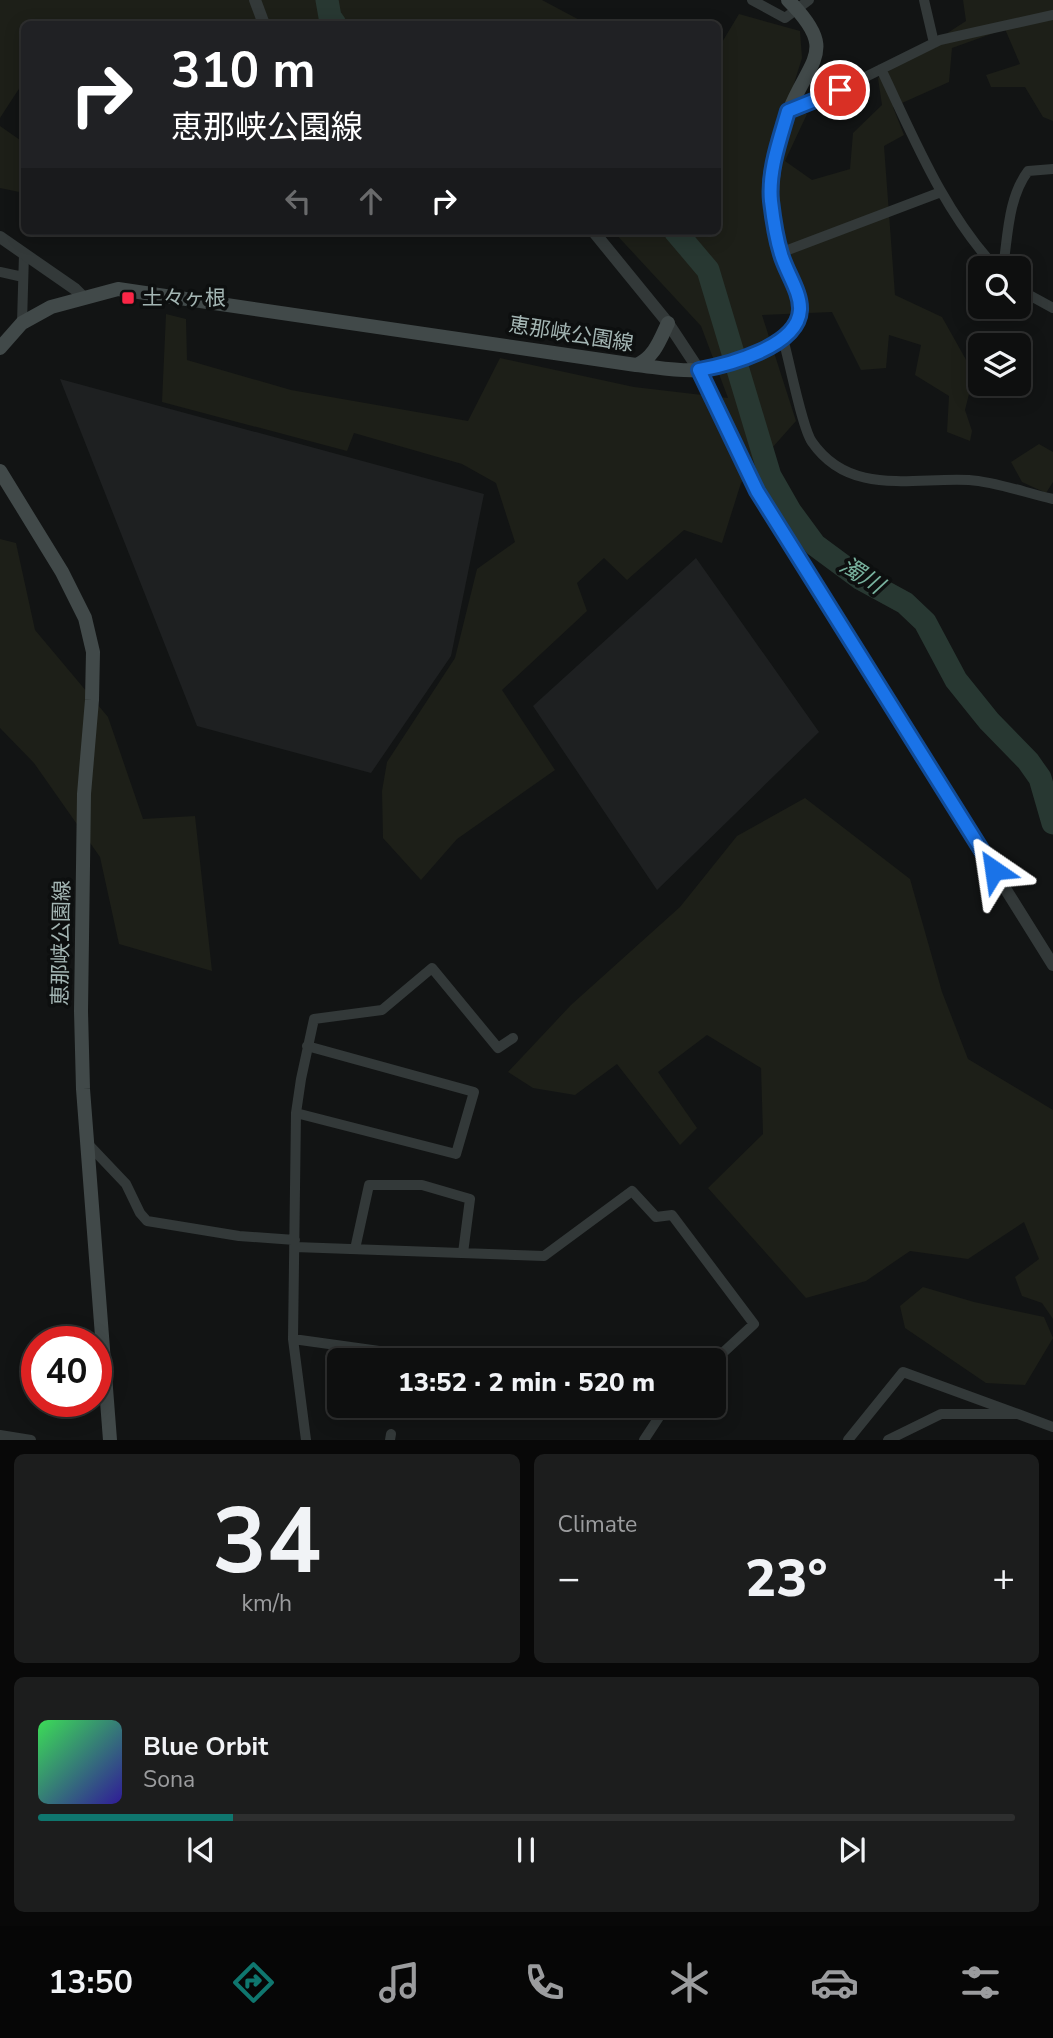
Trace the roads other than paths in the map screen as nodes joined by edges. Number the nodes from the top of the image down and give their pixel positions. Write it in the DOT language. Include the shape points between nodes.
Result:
graph roads {
  1 [pos="255,0"];
  2 [pos="752,0"];
  3 [pos="924,0"];
  4 [pos="798,3"];
  5 [pos="1053,15"];
  6 [pos="263,21"];
  7 [pos="934,43"];
  8 [pos="881,69"];
  9 [pos="788,111"];
  10 [pos="1053,170"];
  11 [pos="941,192"];
  12 [pos="596,235"];
  13 [pos="0,237"];
  14 [pos="780,253"];
  15 [pos="24,254"];
  16 [pos="985,256"];
  17 [pos="1005,256"];
  18 [pos="0,272"];
  19 [pos="23,277"];
  20 [pos="1031,296"];
  21 [pos="84,298"];
  22 [pos="1053,308"];
  23 [pos="22,323"];
  24 [pos="668,323"];
  25 [pos="783,339"];
  26 [pos="0,348"];
  27 [pos="636,365"];
  28 [pos="699,370"];
  29 [pos="0,471"];
  30 [pos="1053,499"];
  31 [pos="1053,965"];
  32 [pos="513,1038"];
  33 [pos="307,1046"];
  34 [pos="296,1113"];
  35 [pos="88,1143"];
  36 [pos="295,1244"];
  37 [pos="355,1249"];
  38 [pos="463,1253"];
  39 [pos="293,1339"];
  40 [pos="358,1348"];
  41 [pos="726,1350"];
  42 [pos="1018,1414"];
  43 [pos="658,1418"];
  44 [pos="1053,1427"];
  45 [pos="0,1435"];
  46 [pos="31,1440"];
  47 [pos="110,1440"];
  48 [pos="306,1440"];
  49 [pos="644,1440"];
  50 [pos="848,1440"];
  51 [pos="888,1440"];
  1 -- 6 [label="street"];
  2 -- 4 [label="street" via="785,18"];
  3 -- 7 [label="street"];
  4 -- 9 [label="main road" via="818,46"];
  5 -- 7 [label="street"];
  7 -- 8 [label="street"];
  8 -- 9 [label="street"];
  8 -- 11 [label="street"];
  9 -- 14 [label="main road" via="775,159 771,198"];
  10 -- 17 [label="street" via="1028,171 1021,181"];
  11 -- 14 [label="street"];
  11 -- 16 [label="street"];
  12 -- 24 [label="street"];
  13 -- 15 [label="street"];
  14 -- 25 [label="main road" via="800,310"];
  15 -- 19 [label="street"];
  15 -- 21 [label="street"];
  18 -- 19 [label="street"];
  19 -- 23 [label="street"];
  20 -- 22 [label="street"];
  21 -- 23 [label="main road, 恵那峡公園線" via="51,307"];
  21 -- 27 [label="main road, 恵那峡公園線" via="118,289"];
  23 -- 26 [label="main road, 恵那峡公園線"];
  24 -- 27 [label="main road" via="655,350"];
  24 -- 28 [label="street"];
  25 -- 28 [label="main road, 恵那峡公園線" via="725,365"];
  25 -- 30 [label="street" via="810,440 833,465 868,480 973,480"];
  27 -- 28 [label="main road, 恵那峡公園線"];
  28 -- 31 [label="street" via="757,491"];
  29 -- 35 [label="main road, 恵那峡公園線" via="62,572 85,618 93,652 84,794 81,1011"];
  32 -- 33 [label="street" via="498,1048 432,968 382,1010 314,1019"];
  33 -- 34 [label="street"];
  33 -- 34 [label="street" via="474,1092 456,1154"];
  34 -- 36 [label="street"];
  35 -- 36 [label="street" via="126,1184 148,1222"];
  35 -- 47 [label="main road, 恵那峡公園線"];
  36 -- 37 [label="street"];
  36 -- 39 [label="street"];
  37 -- 38 [label="street"];
  37 -- 38 [label="street" via="369,1185 422,1185 470,1199"];
  38 -- 41 [label="street" via="544,1256 632,1191 656,1217 672,1215 754,1324"];
  39 -- 40 [label="street"];
  39 -- 48 [label="street"];
  42 -- 44 [label="street"];
  42 -- 50 [label="street" via="903,1371"];
  42 -- 51 [label="street" via="941,1414"];
  43 -- 49 [label="street"];
  45 -- 46 [label="street"];
}
